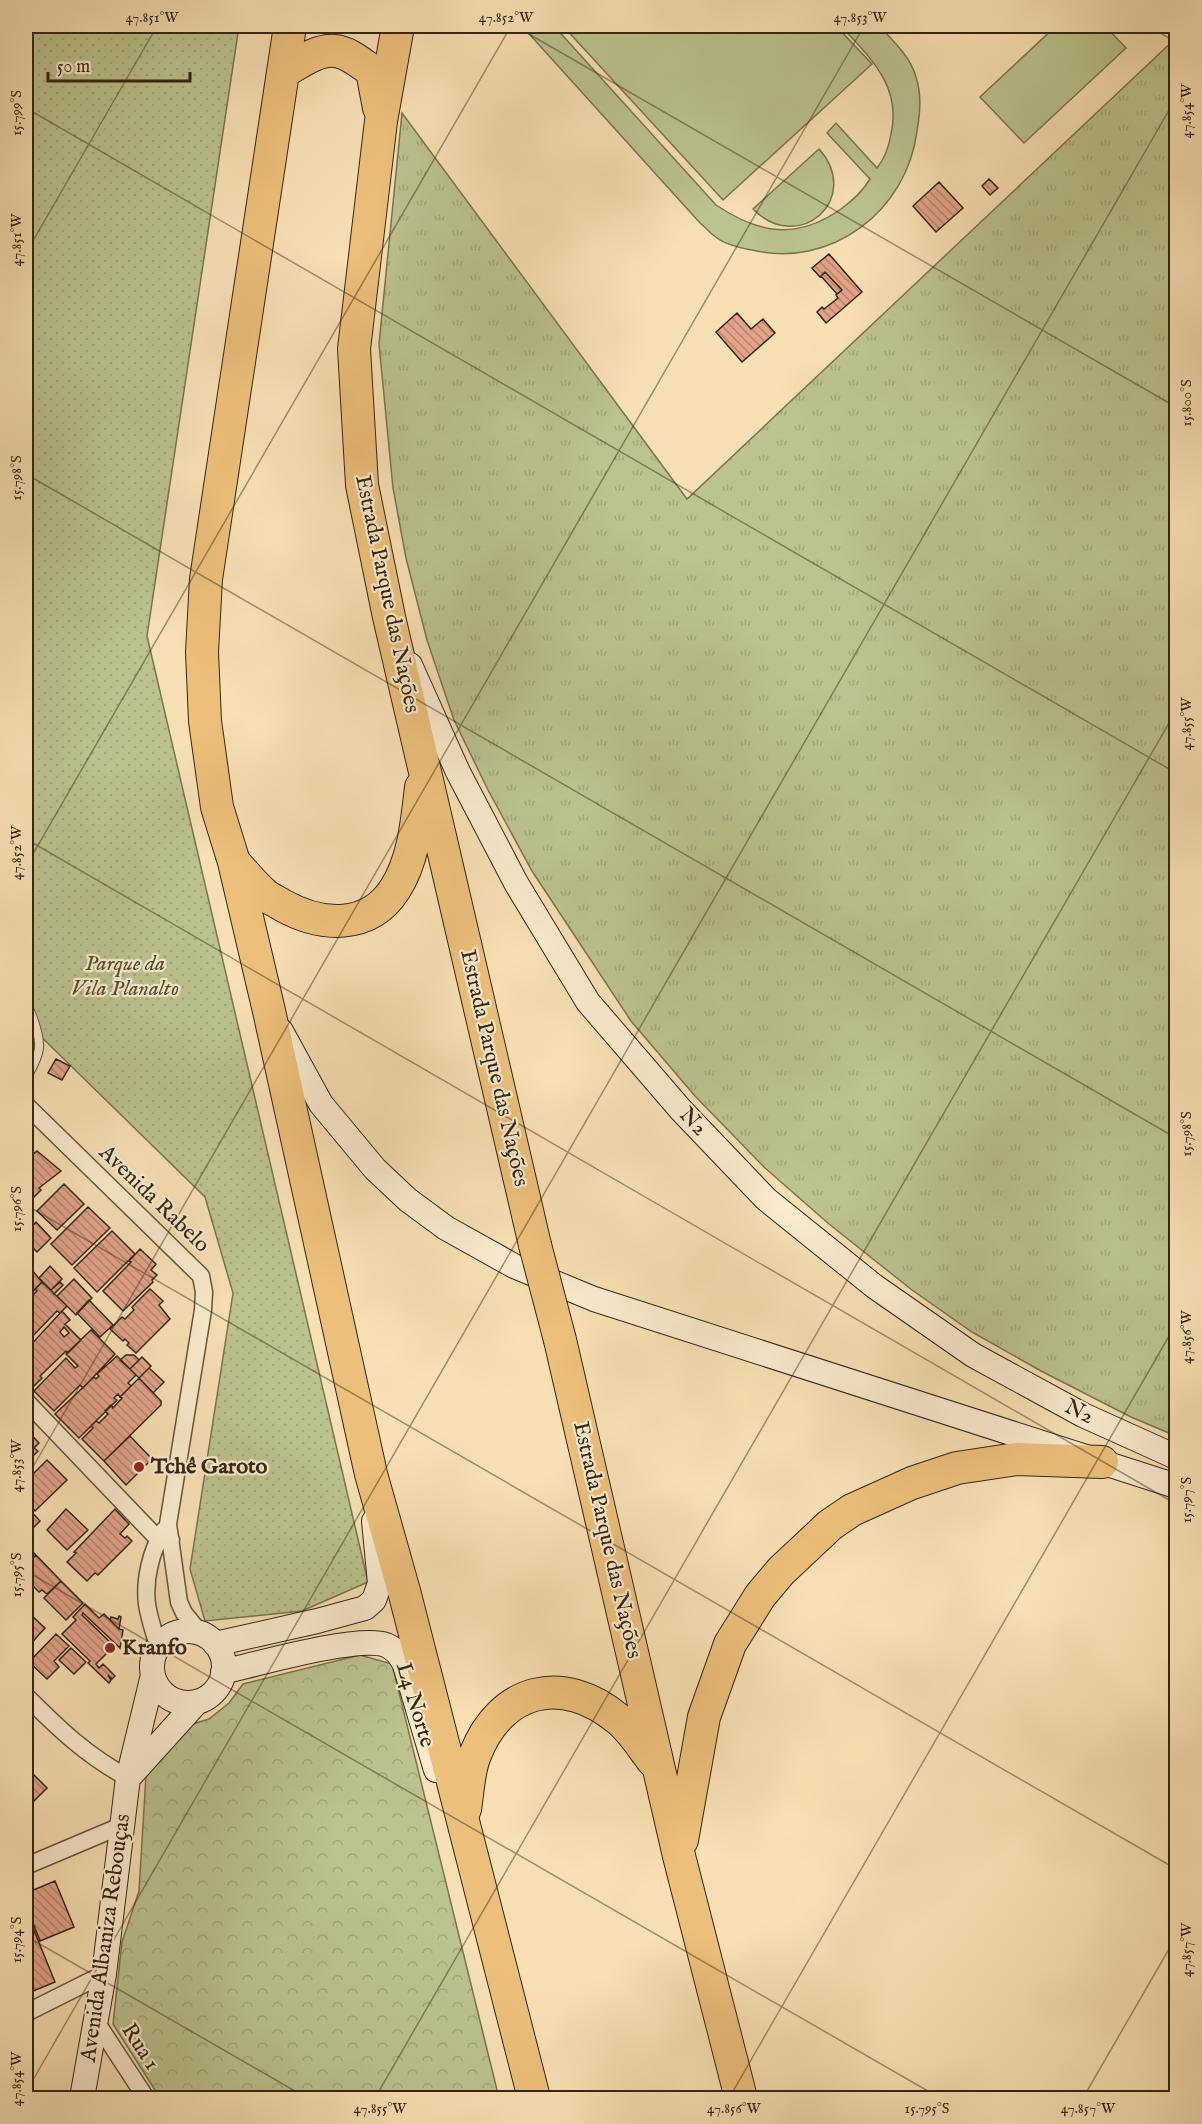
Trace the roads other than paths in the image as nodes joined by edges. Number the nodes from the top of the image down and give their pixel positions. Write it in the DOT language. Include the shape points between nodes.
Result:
graph roads {
  1 [pos="290,26"];
  2 [pos="398,26"];
  3 [pos="283,72"];
  4 [pos="381,121"];
  5 [pos="389,617"];
  6 [pos="423,764"];
  7 [pos="234,862"];
  8 [pos="26,1003"];
  9 [pos="269,1011"];
  10 [pos="26,1079"];
  11 [pos="26,1106"];
  12 [pos="26,1401"];
  13 [pos="1176,1457"];
  14 [pos="1102,1462"];
  15 [pos="371,1474"];
  16 [pos="1176,1486"];
  17 [pos="166,1534"];
  18 [pos="208,1639"];
  19 [pos="158,1646"];
  20 [pos="223,1672"];
  21 [pos="153,1675"];
  22 [pos="26,1696"];
  23 [pos="197,1702"];
  24 [pos="660,1768"];
  25 [pos="128,1778"];
  26 [pos="463,1822"];
  27 [pos="123,1825"];
  28 [pos="679,1856"];
  29 [pos="26,1866"];
  30 [pos="104,1974"];
  31 [pos="26,2013"];
  32 [pos="95,2020"];
  33 [pos="82,2098"];
  34 [pos="146,2098"];
  35 [pos="534,2098"];
  36 [pos="741,2098"];
  1 -- 3 [label="highway"];
  2 -- 4 [label="highway, Estrada Parque das Nações"];
  3 -- 4 [label="highway" via="318,54 336,51 357,60 372,71"];
  3 -- 7 [label="highway" via="207,579 202,642 205,721 217,807"];
  4 -- 5 [label="highway, Estrada Parque das Nações" via="354,349 362,485"];
  5 -- 6 [label="highway, Estrada Parque das Nações"];
  5 -- 13 [label="main road, N2" via="458,772 516,883 588,1002 681,1110 766,1199 874,1286 973,1355 1083,1415"];
  6 -- 7 [label="highway" via="416,831 404,871 386,902 363,917 333,922 298,914 264,894"];
  6 -- 24 [label="highway, Estrada Parque das Nações, bridge"];
  7 -- 9 [label="highway"];
  8 -- 10 [label="lane" via="32,1012 39,1048"];
  9 -- 14 [label="main road, N2" via="321,1104 375,1169 446,1228 514,1266 594,1299"];
  9 -- 15 [label="highway"];
  11 -- 17 [label="street, Avenida Rabelo" via="201,1276 203,1310"];
  12 -- 17 [label="street"];
  14 -- 16 [label="main road, N2"];
  14 -- 28 [label="highway" via="1016,1459 957,1468 852,1510 804,1548 760,1596 730,1644 704,1717"];
  15 -- 18 [label="main road" via="380,1576 374,1600 359,1611"];
  15 -- 26 [label="highway"];
  17 -- 18 [label="street" via="179,1602"];
  17 -- 19 [label="street" via="151,1561 147,1603"];
  18 -- 19 [label="main road" via="193,1632 177,1633"];
  18 -- 20 [label="main road" via="222,1657"];
  19 -- 21 [label="main road" via="153,1657"];
  20 -- 23 [label="main road" via="217,1687"];
  20 -- 26 [label="main road, L4 Norte" via="362,1643 392,1648 405,1665 432,1761"];
  21 -- 23 [label="main road" via="169,1698"];
  21 -- 25 [label="main road"];
  22 -- 25 [label="street" via="79,1747"];
  23 -- 25 [label="main road"];
  24 -- 26 [label="highway" via="606,1709 574,1694 537,1694 505,1710 482,1739 471,1769"];
  24 -- 28 [label="highway, Estrada Parque das Nações"];
  25 -- 27 [label="main road, Avenida Albaniza Rebouças"];
  26 -- 35 [label="highway"];
  27 -- 29 [label="street"];
  27 -- 30 [label="main road, Avenida Albaniza Rebouças"];
  28 -- 36 [label="highway, Estrada Parque das Nações"];
  30 -- 31 [label="street"];
  30 -- 32 [label="main road, Avenida Albaniza Rebouças"];
  32 -- 33 [label="main road, Avenida Albaniza Rebouças"];
  32 -- 34 [label="street, Rua 1"];
}
